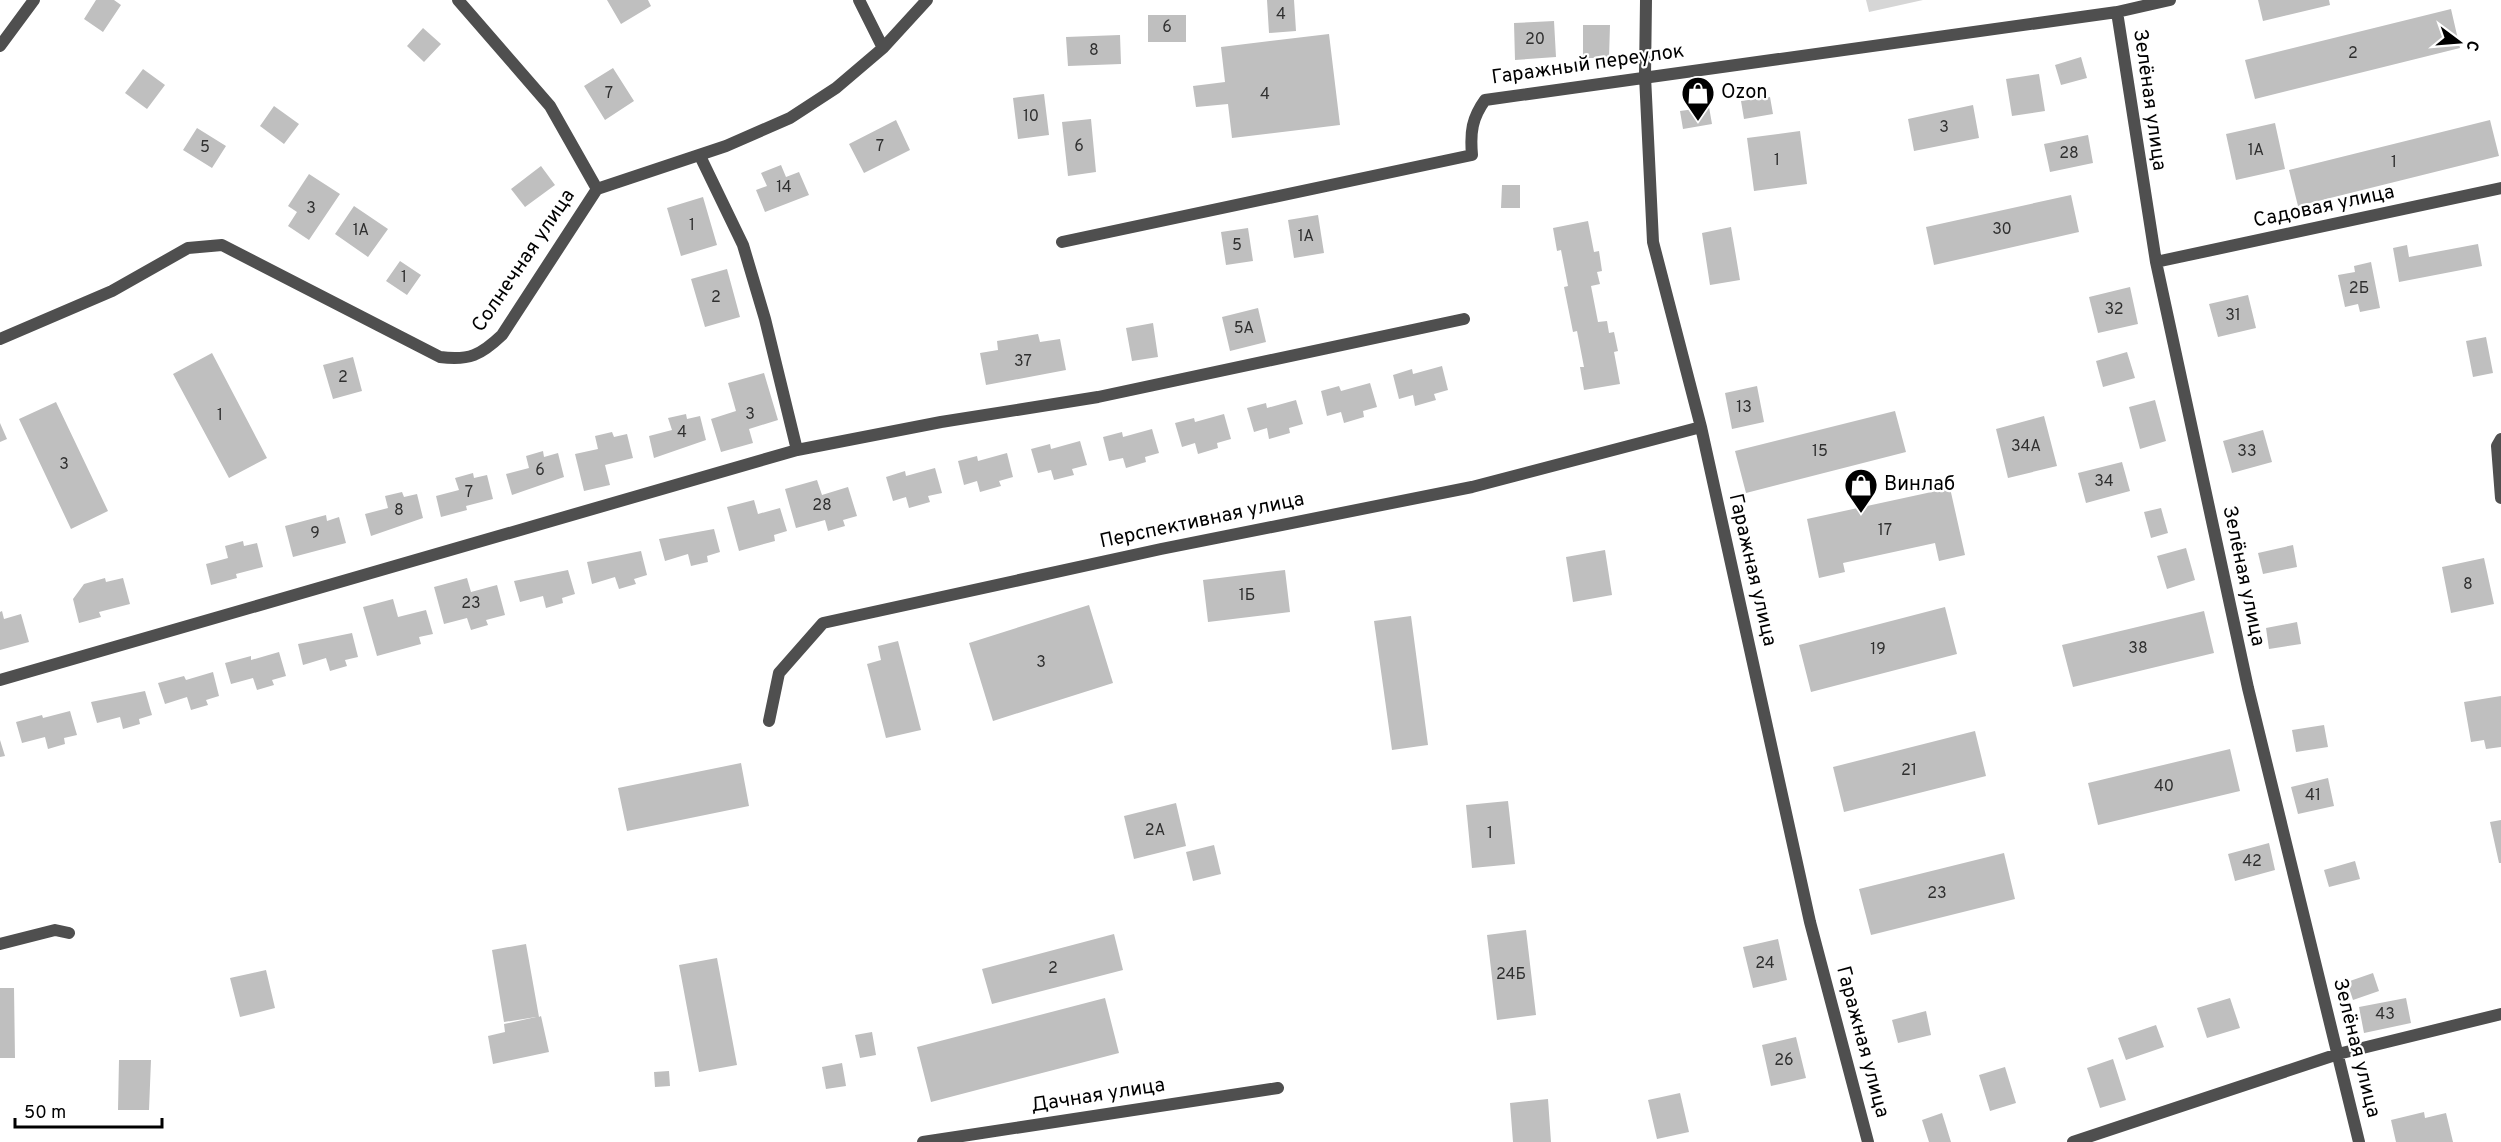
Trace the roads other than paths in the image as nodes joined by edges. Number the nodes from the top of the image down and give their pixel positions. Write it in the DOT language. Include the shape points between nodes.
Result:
graph roads {
  1 [pos="34,0"];
  2 [pos="458,0"];
  3 [pos="860,0"];
  4 [pos="927,0"];
  5 [pos="1646,0"];
  6 [pos="2170,0"];
  7 [pos="2117,12"];
  8 [pos="0,46"];
  9 [pos="883,48"];
  10 [pos="1645,76"];
  11 [pos="700,156"];
  12 [pos="2501,188"];
  13 [pos="597,189"];
  14 [pos="1062,242"];
  15 [pos="2156,262"];
  16 [pos="1464,319"];
  17 [pos="0,339"];
  18 [pos="1701,427"];
  19 [pos="2501,439"];
  20 [pos="797,450"];
  21 [pos="2501,498"];
  22 [pos="0,680"];
  23 [pos="769,721"];
  24 [pos="69,933"];
  25 [pos="0,944"];
  26 [pos="2501,1014"];
  27 [pos="2338,1054"];
  28 [pos="1278,1088"];
  29 [pos="923,1142"];
  30 [pos="1868,1142"];
  31 [pos="2073,1142"];
  32 [pos="2359,1142"];
  1 -- 8 [label="street"];
  2 -- 13 [label="street" via="550,106"];
  3 -- 9 [label="street"];
  4 -- 9 [label="street, Солнечная улица"];
  5 -- 10 [label="street, Гаражная улица"];
  6 -- 7 [label="street, Гаражный переулок"];
  7 -- 10 [label="street, Гаражный переулок"];
  7 -- 15 [label="street, Зелёная улица"];
  9 -- 11 [label="street, Солнечная улица" via="836,88 790,118"];
  10 -- 14 [label="street, Гаражный переулок" via="1485,100 1475,114 1470,132 1472,155"];
  10 -- 18 [label="street, Гаражная улица" via="1653,242"];
  11 -- 13 [label="street, Солнечная улица"];
  11 -- 20 [label="street" via="744,245"];
  12 -- 15 [label="street, Садовая улица"];
  13 -- 17 [label="street, Солнечная улица" via="502,335 488,349 461,360 440,357 222,245 188,248 112,291"];
  15 -- 27 [label="street, Зелёная улица" via="2247,688"];
  16 -- 20 [label="street" via="1098,397"];
  18 -- 23 [label="street, Перспективная улица" via="1472,487 1161,549 824,623 779,673"];
  18 -- 30 [label="street, Гаражная улица" via="1810,921"];
  19 -- 21 [label="street" via="2497,447"];
  20 -- 22 [label="street"];
  24 -- 25 [label="street" via="55,930"];
  26 -- 27 [label="street"];
  27 -- 31 [label="street"];
  27 -- 32 [label="street, Зелёная улица"];
  28 -- 29 [label="street, Дачная улица"];
}
